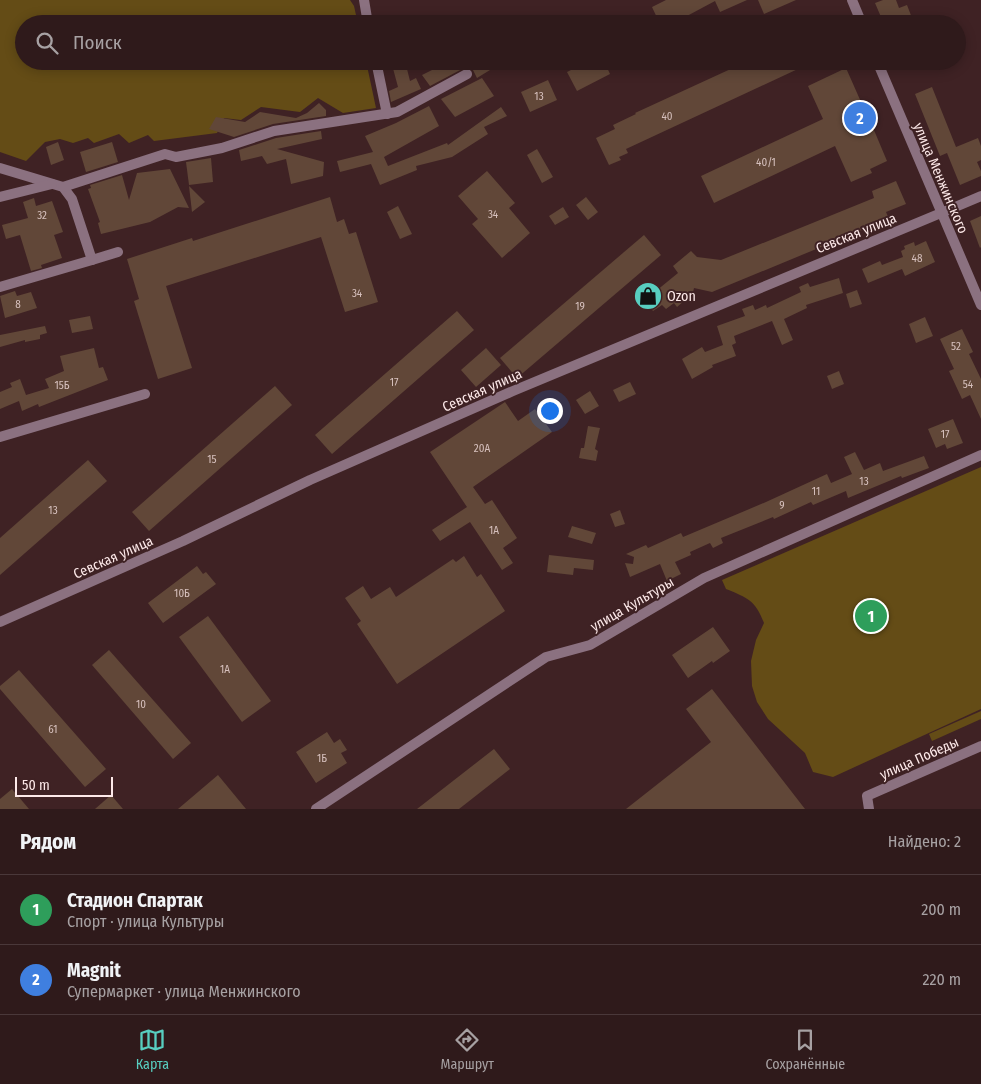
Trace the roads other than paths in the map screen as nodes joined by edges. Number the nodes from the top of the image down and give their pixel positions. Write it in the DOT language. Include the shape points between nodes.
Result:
graph roads {
  1 [pos="364,0"];
  2 [pos="852,0"];
  3 [pos="366,15"];
  4 [pos="858,15"];
  5 [pos="378,70"];
  6 [pos="881,70"];
  7 [pos="467,74"];
  8 [pos="387,114"];
  9 [pos="0,168"];
  10 [pos="58,186"];
  11 [pos="981,196"];
  12 [pos="0,197"];
  13 [pos="941,213"];
  14 [pos="118,252"];
  15 [pos="92,260"];
  16 [pos="0,287"];
  17 [pos="981,305"];
  18 [pos="145,394"];
  19 [pos="0,437"];
  20 [pos="981,455"];
  21 [pos="0,622"];
  22 [pos="981,746"];
  23 [pos="316,809"];
  24 [pos="868,809"];
  1 -- 3 [label="street"];
  2 -- 4 [label="street"];
  5 -- 8 [label="street"];
  6 -- 13 [label="street, улица Менжинского"];
  7 -- 8 [label="street" via="397,112"];
  8 -- 10 [label="street" via="274,130 222,148 176,156 165,154"];
  9 -- 10 [label="street"];
  10 -- 12 [label="street"];
  10 -- 15 [label="street" via="72,199"];
  11 -- 13 [label="street, Севская улица"];
  13 -- 17 [label="street, улица Менжинского"];
  13 -- 21 [label="street, Севская улица" via="513,391"];
  14 -- 15 [label="street"];
  15 -- 16 [label="street"];
  18 -- 19 [label="street"];
  20 -- 23 [label="street, улица Культуры" via="704,578 590,645 546,657"];
  22 -- 24 [label="street, улица Победы" via="867,796"];
}
